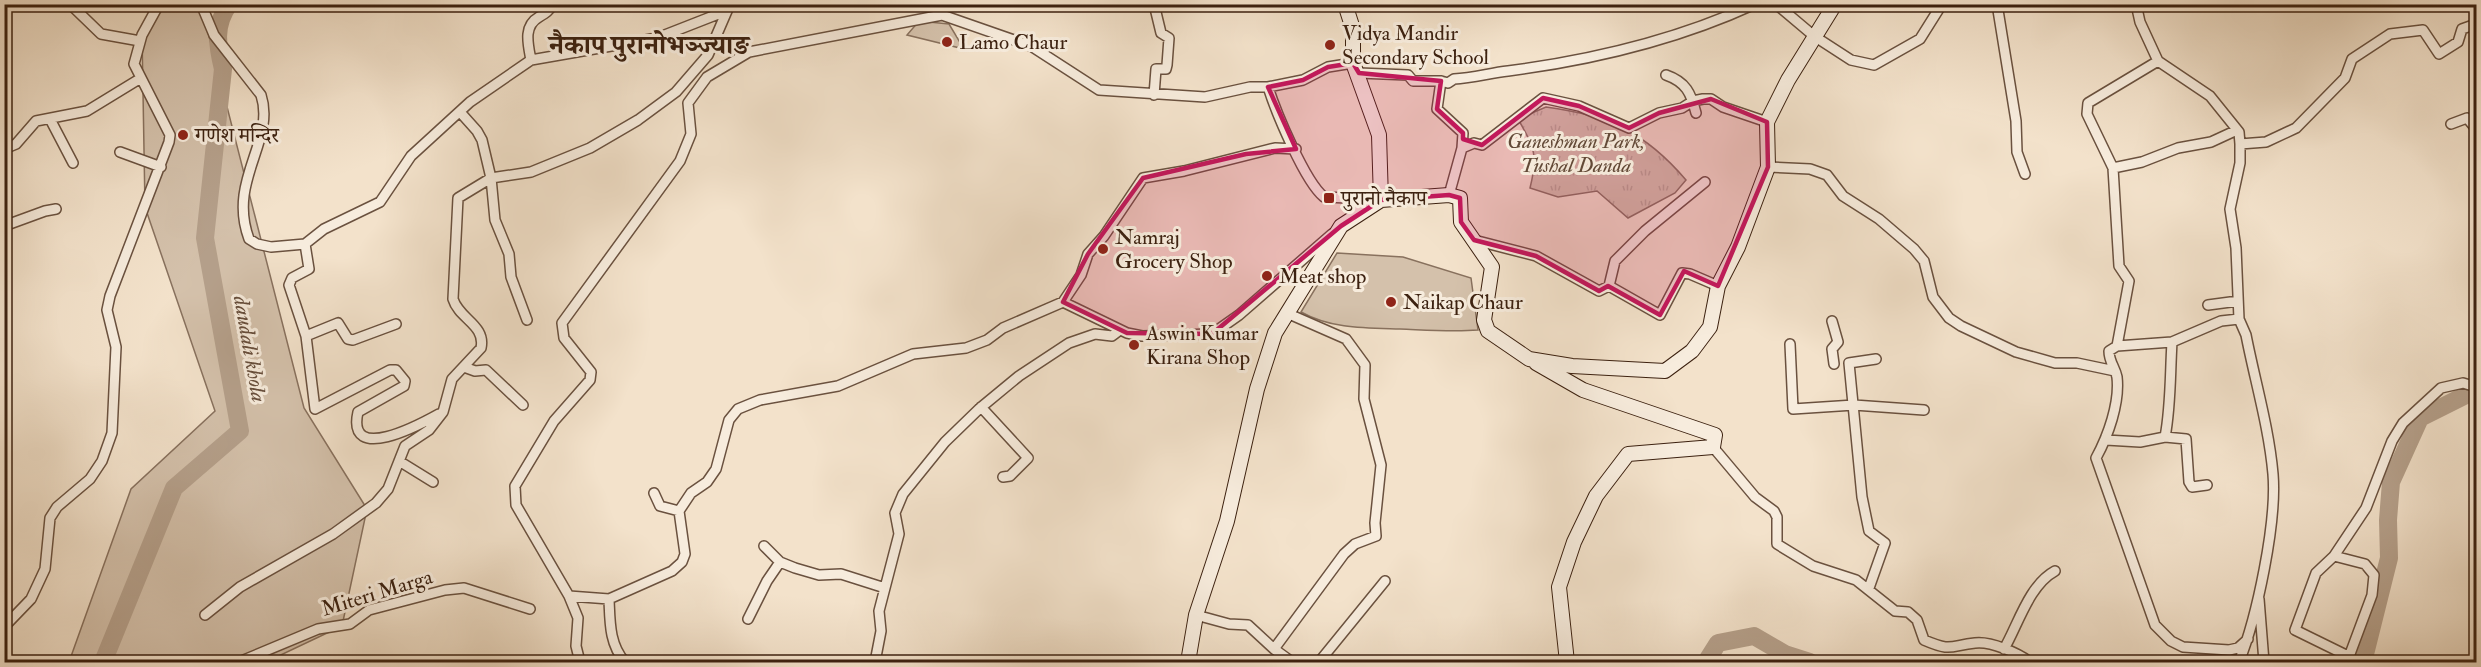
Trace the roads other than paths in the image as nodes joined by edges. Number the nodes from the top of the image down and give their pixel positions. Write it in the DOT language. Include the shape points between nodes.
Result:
graph roads {
  1 [pos="70,4"];
  2 [pos="159,4"];
  3 [pos="201,4"];
  4 [pos="553,4"];
  5 [pos="1154,4"];
  6 [pos="1345,4"];
  7 [pos="1755,4"];
  8 [pos="1776,4"];
  9 [pos="1835,4"];
  10 [pos="1942,4"];
  11 [pos="1997,4"];
  12 [pos="2136,4"];
  13 [pos="728,8"];
  14 [pos="2476,24"];
  15 [pos="1814,36"];
  16 [pos="140,41"];
  17 [pos="711,44"];
  18 [pos="749,52"];
  19 [pos="531,60"];
  20 [pos="2158,61"];
  21 [pos="1356,68"];
  22 [pos="1666,75"];
  23 [pos="141,78"];
  24 [pos="1441,81"];
  25 [pos="1268,87"];
  26 [pos="1154,95"];
  27 [pos="1693,101"];
  28 [pos="460,112"];
  29 [pos="1696,112"];
  30 [pos="50,119"];
  31 [pos="1767,122"];
  32 [pos="2451,124"];
  33 [pos="2476,129"];
  34 [pos="2237,130"];
  35 [pos="2240,144"];
  36 [pos="1462,147"];
  37 [pos="4,149"];
  38 [pos="1296,149"];
  39 [pos="120,152"];
  40 [pos="73,163"];
  41 [pos="161,167"];
  42 [pos="1768,167"];
  43 [pos="2113,168"];
  44 [pos="2025,174"];
  45 [pos="491,178"];
  46 [pos="1705,182"];
  47 [pos="1449,195"];
  48 [pos="1381,200"];
  49 [pos="56,209"];
  50 [pos="1361,212"];
  51 [pos="4,226"];
  52 [pos="1341,226"];
  53 [pos="1474,240"];
  54 [pos="305,244"];
  55 [pos="1609,286"];
  56 [pos="1718,286"];
  57 [pos="2238,301"];
  58 [pos="1063,302"];
  59 [pos="2208,305"];
  60 [pos="1288,314"];
  61 [pos="2239,319"];
  62 [pos="527,320"];
  63 [pos="1832,321"];
  64 [pos="396,324"];
  65 [pos="1120,330"];
  66 [pos="306,336"];
  67 [pos="2172,342"];
  68 [pos="1790,344"];
  69 [pos="2117,346"];
  70 [pos="1529,359"];
  71 [pos="1876,359"];
  72 [pos="1849,363"];
  73 [pos="464,367"];
  74 [pos="2115,371"];
  75 [pos="2476,387"];
  76 [pos="523,405"];
  77 [pos="1854,405"];
  78 [pos="981,407"];
  79 [pos="1924,410"];
  80 [pos="443,412"];
  81 [pos="2165,437"];
  82 [pos="2106,440"];
  83 [pos="1713,447"];
  84 [pos="399,461"];
  85 [pos="1003,477"];
  86 [pos="433,482"];
  87 [pos="2207,485"];
  88 [pos="654,493"];
  89 [pos="679,511"];
  90 [pos="764,546"];
  91 [pos="2334,556"];
  92 [pos="780,562"];
  93 [pos="2055,572"];
  94 [pos="1384,581"];
  95 [pos="885,588"];
  96 [pos="1869,588"];
  97 [pos="2257,594"];
  98 [pos="569,596"];
  99 [pos="609,598"];
  100 [pos="530,609"];
  101 [pos="205,615"];
  102 [pos="1196,615"];
  103 [pos="748,619"];
  104 [pos="4,627"];
  105 [pos="2248,639"];
  106 [pos="1274,649"];
  107 [pos="2004,649"];
  108 [pos="2348,659"];
  109 [pos="239,663"];
  110 [pos="580,663"];
  111 [pos="625,663"];
  112 [pos="875,663"];
  113 [pos="1188,663"];
  114 [pos="1292,663"];
  115 [pos="1318,663"];
  116 [pos="1567,663"];
  117 [pos="2030,663"];
  118 [pos="2239,663"];
  119 [pos="2264,663"];
  1 -- 16 [label="street" via="100,34"];
  2 -- 16 [label="street"];
  3 -- 54 [label="street" via="217,38 261,95 264,106 261,133 243,190 249,238 271,247"];
  4 -- 19 [label="street" via="528,29"];
  5 -- 26 [label="street" via="1161,33 1169,38 1166,69 1156,69"];
  6 -- 21 [label="street" via="1353,29"];
  7 -- 24 [label="street" via="1684,34 1571,63"];
  8 -- 15 [label="street"];
  9 -- 15 [label="street"];
  10 -- 15 [label="street" via="1920,39 1874,65 1851,60"];
  11 -- 44 [label="street" via="2018,152"];
  12 -- 20 [label="street"];
  13 -- 17 [label="street"];
  13 -- 19 [label="street" via="657,38"];
  14 -- 35 [label="street" via="2462,29 2458,42 2439,54 2423,30 2390,34 2352,59 2345,78 2296,128 2266,142"];
  15 -- 31 [label="street"];
  16 -- 23 [label="street" via="134,64"];
  17 -- 18 [label="street"];
  17 -- 45 [label="street" via="708,55 676,92 638,120 590,148 531,172"];
  18 -- 26 [label="street" via="942,15 1031,46 1100,90"];
  18 -- 98 [label="street" via="707,77 696,91 688,103 691,134 680,161 562,323 564,338 591,372 591,380 554,421 515,486 516,505"];
  19 -- 28 [label="street"];
  20 -- 34 [label="street" via="2210,96"];
  20 -- 43 [label="street" via="2088,103 2087,114"];
  21 -- 24 [label="street" via="1408,75 1413,81"];
  21 -- 25 [label="street" via="1328,67 1303,80"];
  21 -- 48 [label="street" via="1379,135"];
  22 -- 27 [label="street" via="1683,81"];
  23 -- 30 [label="street" via="87,111"];
  23 -- 41 [label="street" via="170,135"];
  24 -- 36 [label="street" via="1437,109 1463,133"];
  25 -- 26 [label="street" via="1205,97"];
  25 -- 38 [label="street"];
  27 -- 29 [label="street"];
  27 -- 31 [label="street" via="1711,99"];
  27 -- 36 [label="street" via="1629,128 1580,106 1543,98 1482,145"];
  28 -- 45 [label="street" via="482,140"];
  28 -- 54 [label="street" via="411,156 380,201 324,229"];
  30 -- 37 [label="street" via="36,121 16,144"];
  30 -- 40 [label="street"];
  31 -- 42 [label="street"];
  32 -- 33 [label="street" via="2467,118"];
  34 -- 35 [label="street"];
  34 -- 43 [label="street" via="2211,142"];
  35 -- 57 [label="street" via="2230,209"];
  36 -- 47 [label="street"];
  38 -- 50 [label="street" via="1319,193 1324,197 1351,199"];
  38 -- 58 [label="street" via="1275,148 1143,178 1088,254 1081,275"];
  39 -- 41 [label="street"];
  41 -- 104 [label="street" via="114,282 107,310 116,347 112,433 102,461 90,478 50,518 45,569 31,599"];
  42 -- 56 [label="street" via="1738,247"];
  42 -- 74 [label="street" via="1810,169 1827,175 1843,195 1914,249 1924,261 1933,297 1949,318 1961,326 2016,352 2055,363"];
  43 -- 69 [label="street" via="2119,267 2129,281"];
  45 -- 62 [label="street" via="495,220"];
  45 -- 73 [label="street" via="457,200 453,299 460,313 479,330 483,341"];
  46 -- 55 [label="street" via="1615,261"];
  47 -- 48 [label="street"];
  47 -- 53 [label="street" via="1460,198 1461,222"];
  48 -- 50 [label="street"];
  49 -- 51 [label="street"];
  50 -- 52 [label="street"];
  52 -- 60 [label="street"];
  52 -- 65 [label="street" via="1212,334 1142,336"];
  53 -- 55 [label="street" via="1536,256 1599,291"];
  53 -- 70 [label="street" via="1492,267 1484,320 1488,331"];
  54 -- 66 [label="street" via="309,269 292,278 289,285"];
  55 -- 56 [label="street" via="1660,315 1682,273"];
  56 -- 70 [label="street" via="1710,327 1692,351 1665,371 1572,366"];
  57 -- 59 [label="street"];
  57 -- 61 [label="street"];
  58 -- 65 [label="street"];
  58 -- 89 [label="street" via="966,348 913,354 838,386 760,400 738,409 729,420 716,469"];
  60 -- 102 [label="street" via="1275,333 1257,389 1227,521"];
  60 -- 106 [label="street" via="1346,339 1365,365 1364,399 1381,465 1376,536 1355,544 1344,554"];
  61 -- 67 [label="street" via="2221,321"];
  61 -- 97 [label="street" via="2246,335 2273,473 2273,510"];
  63 -- 72 [label="street" via="1838,342 1832,349 1830,364"];
  64 -- 66 [label="street" via="353,340 348,339 338,323"];
  65 -- 78 [label="street" via="1112,336 1095,334 1069,343"];
  66 -- 80 [label="street" via="315,409 390,370 396,370 405,381 404,386 358,412 356,420 361,434 367,438 384,439"];
  67 -- 69 [label="street"];
  67 -- 81 [label="street" via="2171,404"];
  68 -- 77 [label="street" via="1793,409"];
  69 -- 74 [label="street" via="2109,351 2109,363"];
  70 -- 83 [label="street" via="1583,390 1710,432 1715,435"];
  71 -- 72 [label="street"];
  72 -- 77 [label="street"];
  73 -- 76 [label="street" via="486,370"];
  73 -- 80 [label="street" via="452,379"];
  74 -- 82 [label="street" via="2116,393"];
  75 -- 91 [label="street" via="2463,383 2441,388 2403,423 2366,508"];
  77 -- 79 [label="street"];
  77 -- 96 [label="street" via="1869,531 1885,543"];
  78 -- 85 [label="street" via="1028,458 1010,476"];
  78 -- 95 [label="street" via="939,449 898,503 895,513 899,534"];
  80 -- 84 [label="street" via="429,430 405,446"];
  81 -- 82 [label="street" via="2140,442"];
  81 -- 87 [label="street" via="2186,439 2189,482 2192,487"];
  82 -- 105 [label="street" via="2096,458 2155,625 2183,647 2229,650"];
  83 -- 96 [label="street" via="1755,497 1778,517 1777,544 1814,566"];
  83 -- 116 [label="street" via="1628,454 1596,496 1574,542 1559,587"];
  84 -- 86 [label="street"];
  84 -- 101 [label="street" via="388,489 375,503 333,534 240,587"];
  88 -- 89 [label="street" via="660,506"];
  89 -- 99 [label="street" via="685,554 682,562 672,571"];
  90 -- 92 [label="street"];
  91 -- 108 [label="street" via="2365,564 2374,575 2372,595"];
  91 -- 108 [label="street" via="2316,573 2295,630"];
  92 -- 95 [label="street" via="819,575 852,576"];
  92 -- 103 [label="street"];
  93 -- 107 [label="street" via="2040,582"];
  94 -- 115 [label="street"];
  95 -- 112 [label="street"];
  96 -- 107 [label="street" via="1885,606 1908,612 1917,620 1924,640 1954,649 1977,642"];
  97 -- 105 [label="street"];
  97 -- 119 [label="street"];
  98 -- 99 [label="street"];
  98 -- 110 [label="street" via="578,618 576,646"];
  99 -- 111 [label="street" via="611,633 617,654"];
  100 -- 109 [label="street, Miteri Marga" via="464,588 445,590 369,610 350,624 318,629"];
  102 -- 106 [label="street" via="1248,625"];
  102 -- 113 [label="street"];
  105 -- 118 [label="street"];
  106 -- 114 [label="street"];
  107 -- 117 [label="street"];
}
